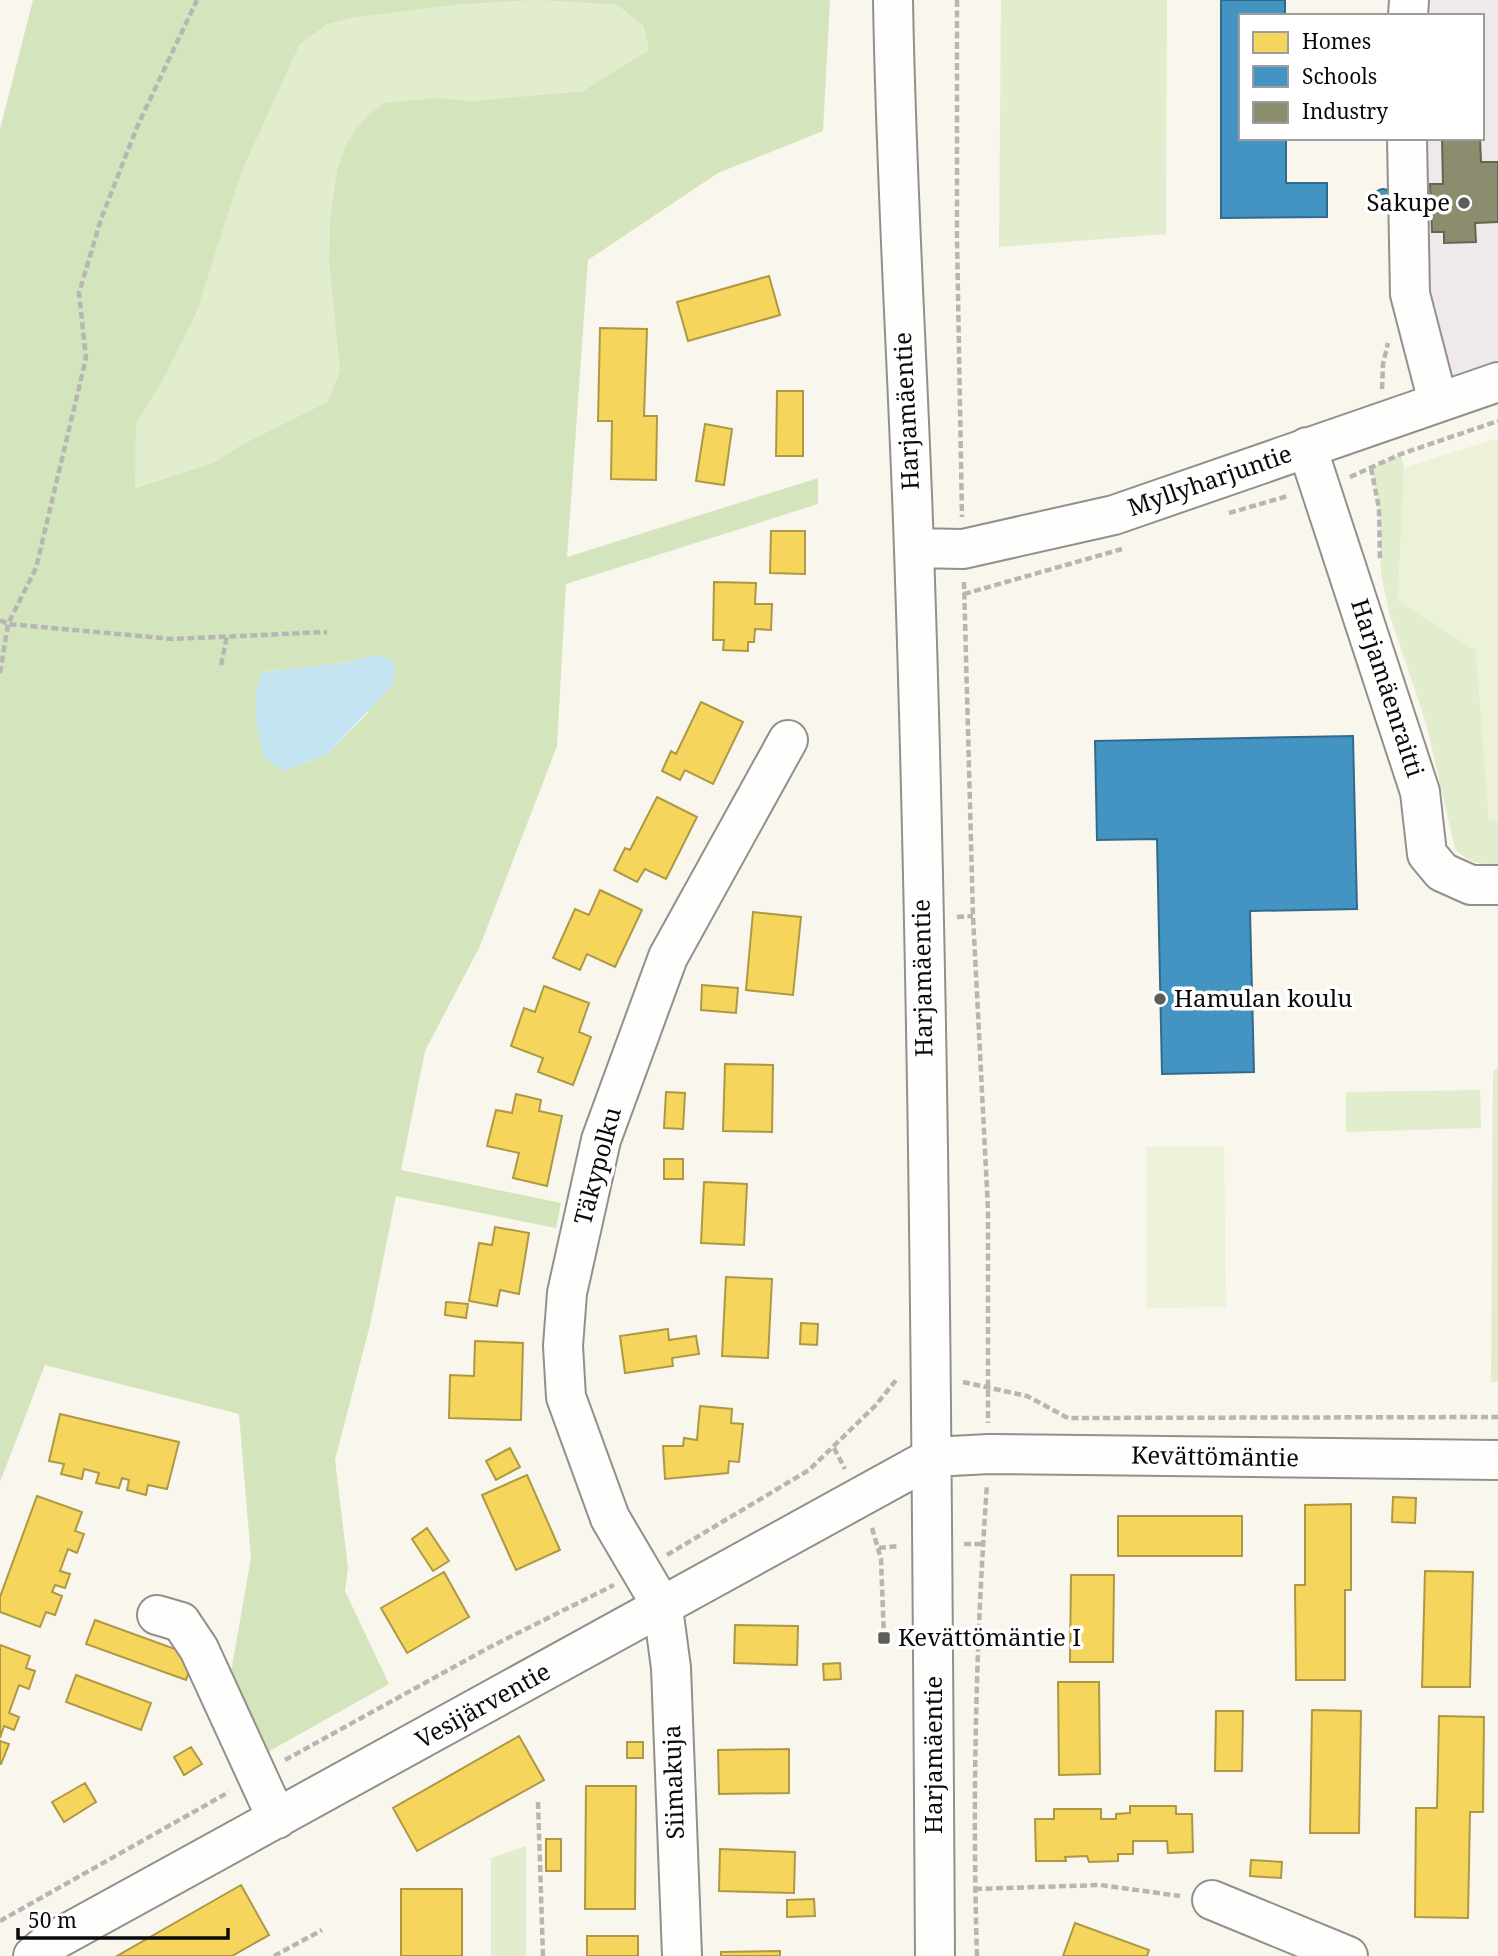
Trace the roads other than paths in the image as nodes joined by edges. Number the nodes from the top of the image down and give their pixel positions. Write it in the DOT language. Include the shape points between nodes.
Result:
graph roads {
  1 [pos="894,0"];
  2 [pos="1407,140"];
  3 [pos="1498,382"];
  4 [pos="1438,402"];
  5 [pos="1307,447"];
  6 [pos="914,548"];
  7 [pos="788,740"];
  8 [pos="1498,885"];
  9 [pos="933,1457"];
  10 [pos="1498,1460"];
  11 [pos="663,1608"];
  12 [pos="157,1615"];
  13 [pos="277,1819"];
  14 [pos="1212,1900"];
  15 [pos="33,1956"];
  16 [pos="682,1956"];
  17 [pos="935,1956"];
  18 [pos="1348,1956"];
  1 -- 6 [label="street, Harjamäentie"];
  2 -- 4 [label="street" via="1410,294"];
  3 -- 4 [label="street, Myllyharjuntie"];
  4 -- 5 [label="street, Myllyharjuntie" via="1395,436"];
  5 -- 6 [label="street, Myllyharjuntie" via="1114,514 963,548"];
  5 -- 8 [label="street, Harjamäenraitti" via="1420,792 1427,854 1442,872 1471,885"];
  6 -- 9 [label="street, Harjamäentie"];
  7 -- 11 [label="street, Täkypolku" via="668,957 601,1140 567,1293 566,1397 610,1518"];
  9 -- 10 [label="street, Kevättömäntie"];
  9 -- 11 [label="street, Vesijärventie"];
  9 -- 17 [label="street, Harjamäentie"];
  11 -- 13 [label="street, Vesijärventie"];
  11 -- 16 [label="street, Siimakuja" via="671,1668"];
  12 -- 13 [label="street" via="181,1622 200,1649"];
  13 -- 15 [label="street, Vesijärventie"];
  14 -- 18 [label="street"];
}
